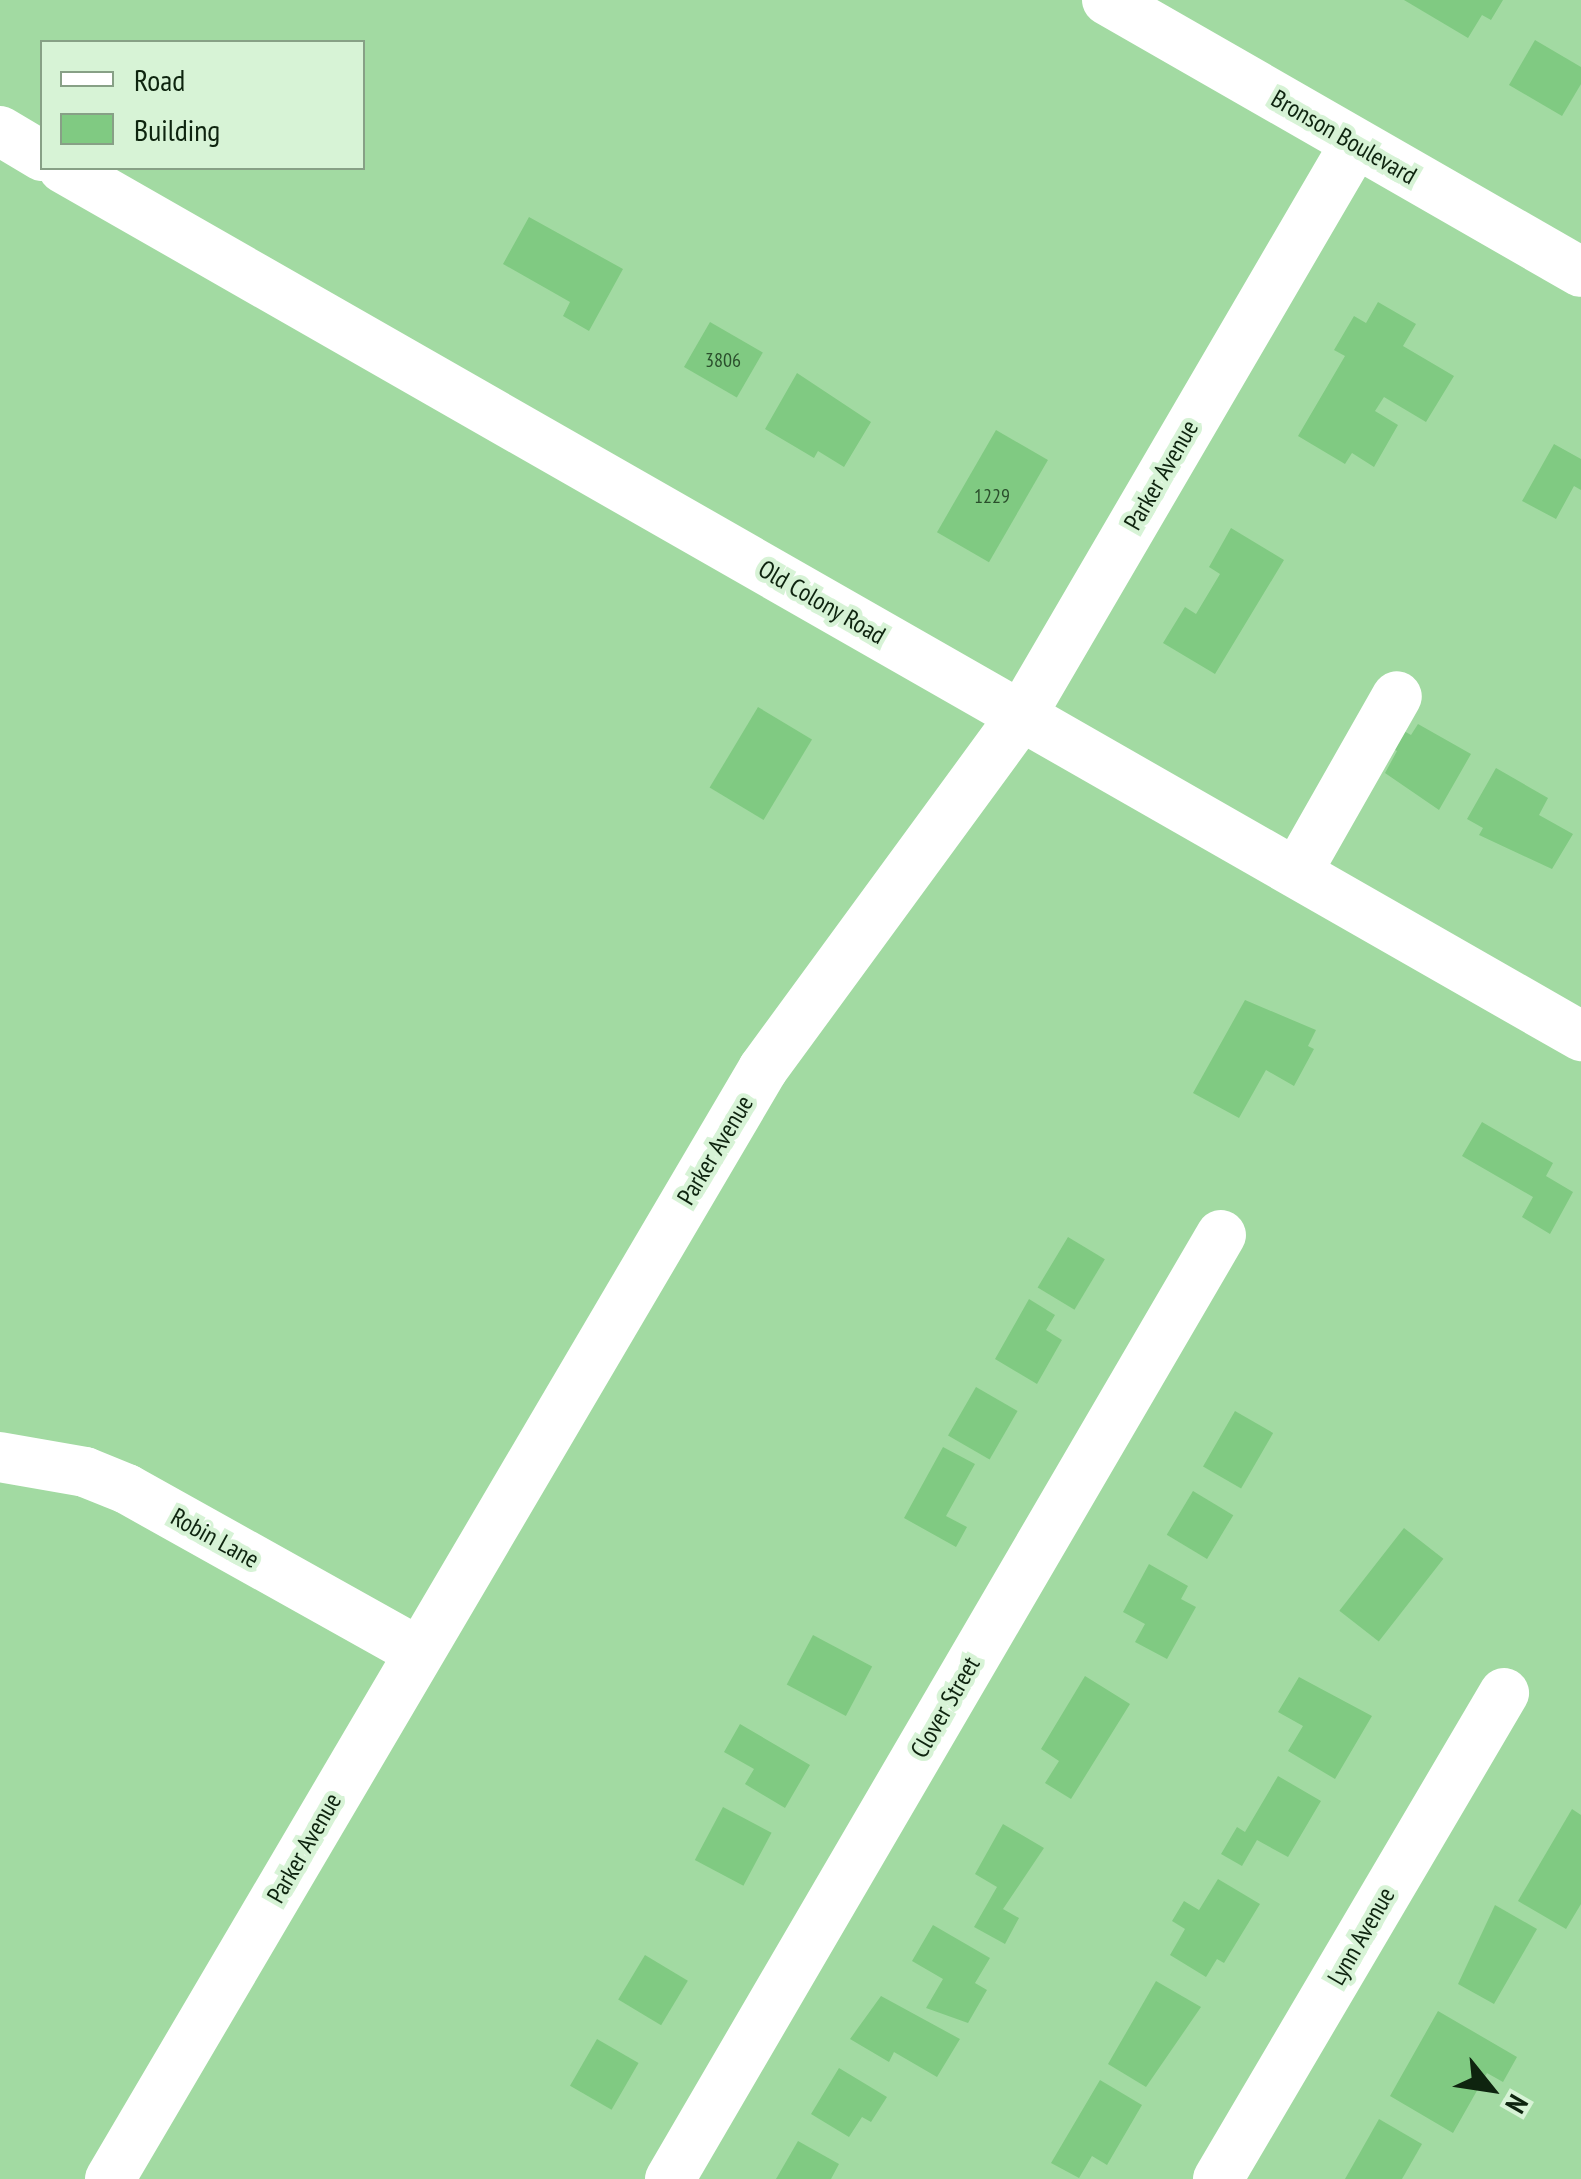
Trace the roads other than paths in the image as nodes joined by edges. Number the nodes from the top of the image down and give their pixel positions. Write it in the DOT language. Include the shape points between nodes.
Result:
graph roads {
  1 [pos="1107,0"];
  2 [pos="0,131"];
  3 [pos="1355,144"];
  4 [pos="40,155"];
  5 [pos="66,170"];
  6 [pos="1581,272"];
  7 [pos="1397,696"];
  8 [pos="1021,716"];
  9 [pos="1296,872"];
  10 [pos="1581,1036"];
  11 [pos="1220,1235"];
  12 [pos="0,1457"];
  13 [pos="419,1652"];
  14 [pos="1504,1693"];
  15 [pos="110,2179"];
  16 [pos="670,2179"];
  17 [pos="1218,2179"];
  1 -- 3 [label="street, Bronson Boulevard"];
  2 -- 4 [label="street"];
  3 -- 6 [label="street, Bronson Boulevard"];
  3 -- 8 [label="street, Parker Avenue"];
  5 -- 8 [label="street, Old Colony Road"];
  7 -- 9 [label="street"];
  8 -- 9 [label="street, Old Colony Road"];
  8 -- 13 [label="street, Parker Avenue" via="763,1069"];
  9 -- 10 [label="street, Old Colony Road"];
  11 -- 16 [label="street, Clover Street"];
  12 -- 13 [label="street, Robin Lane" via="85,1472 127,1489"];
  13 -- 15 [label="street, Parker Avenue"];
  14 -- 17 [label="street, Lynn Avenue"];
}
